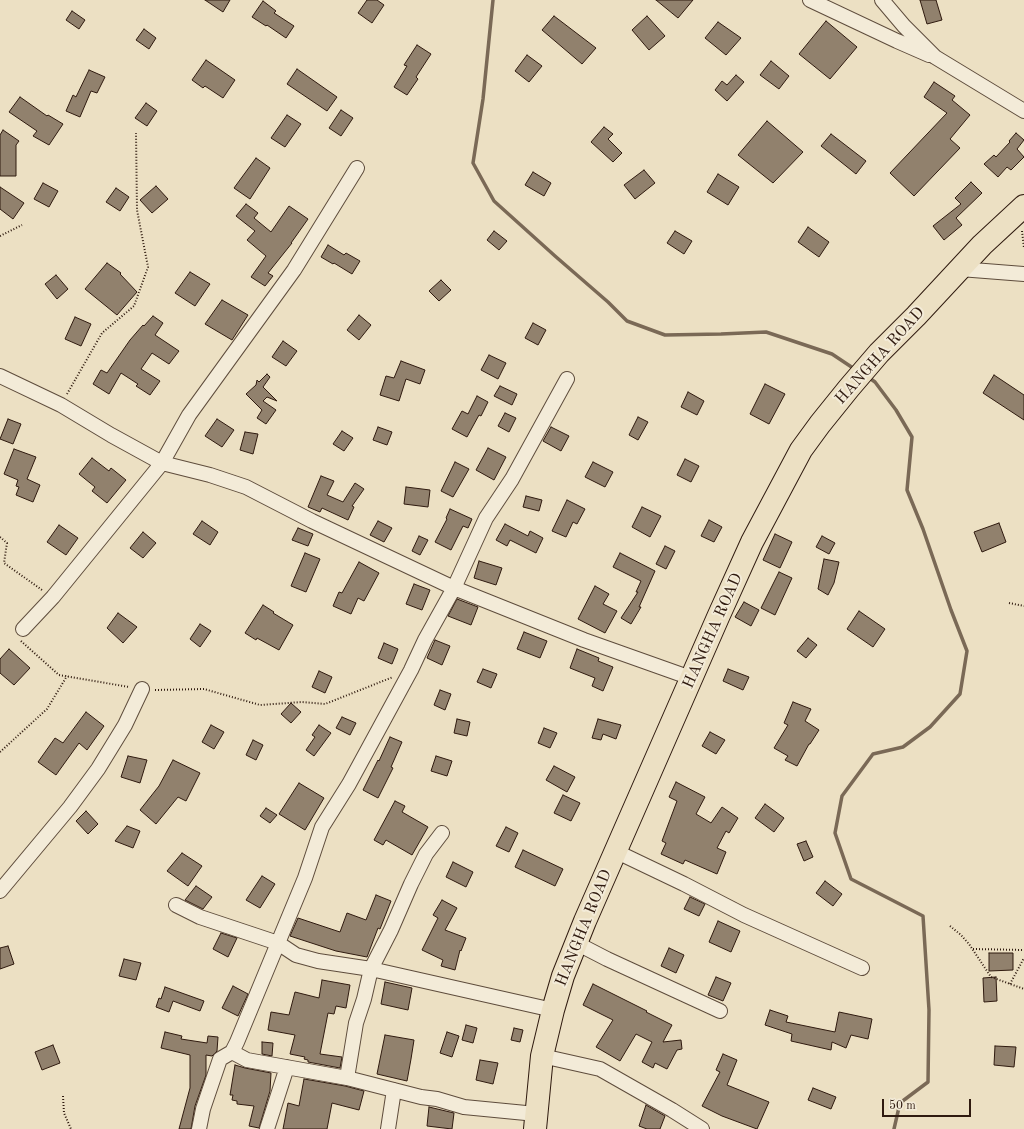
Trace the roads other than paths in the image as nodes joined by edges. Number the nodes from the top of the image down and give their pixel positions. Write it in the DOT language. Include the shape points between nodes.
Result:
graph roads {
  1 [pos="810,0"];
  2 [pos="882,0"];
  3 [pos="935,57"];
  4 [pos="1024,111"];
  5 [pos="357,168"];
  6 [pos="1024,206"];
  7 [pos="960,269"];
  8 [pos="1024,274"];
  9 [pos="0,376"];
  10 [pos="567,380"];
  11 [pos="162,462"];
  12 [pos="454,588"];
  13 [pos="23,629"];
  14 [pos="691,678"];
  15 [pos="142,689"];
  16 [pos="442,833"];
  17 [pos="616,850"];
  18 [pos="0,891"];
  19 [pos="176,905"];
  20 [pos="278,943"];
  21 [pos="576,943"];
  22 [pos="862,968"];
  23 [pos="371,969"];
  24 [pos="553,1010"];
  25 [pos="720,1011"];
  26 [pos="232,1052"];
  27 [pos="542,1056"];
  28 [pos="287,1067"];
  29 [pos="347,1078"];
  30 [pos="394,1090"];
  31 [pos="536,1121"];
  32 [pos="199,1129"];
  33 [pos="267,1129"];
  34 [pos="388,1129"];
  35 [pos="702,1129"];
  1 -- 3 [label="street"];
  2 -- 3 [label="street"];
  3 -- 4 [label="street"];
  5 -- 11 [label="street" via="294,270 189,415"];
  6 -- 7 [label="highway, HANGHA ROAD"];
  7 -- 8 [label="street"];
  7 -- 14 [label="highway, HANGHA ROAD" via="879,353 801,450 746,555"];
  9 -- 11 [label="street" via="61,405"];
  10 -- 12 [label="street" via="512,479 486,518"];
  11 -- 12 [label="street" via="210,474 246,487"];
  11 -- 13 [label="street" via="53,597"];
  12 -- 14 [label="street" via="584,640"];
  12 -- 20 [label="street" via="349,784 322,827 305,878"];
  14 -- 17 [label="highway, HANGHA ROAD"];
  15 -- 18 [label="street" via="125,725 98,769"];
  16 -- 23 [label="street" via="426,854"];
  17 -- 21 [label="highway, HANGHA ROAD"];
  17 -- 22 [label="street" via="744,915"];
  19 -- 20 [label="street" via="200,918"];
  20 -- 23 [label="street" via="296,955"];
  20 -- 26 [label="street"];
  21 -- 24 [label="highway, HANGHA ROAD"];
  21 -- 25 [label="street"];
  23 -- 24 [label="street"];
  23 -- 29 [label="street" via="356,1023"];
  24 -- 27 [label="highway, HANGHA ROAD"];
  26 -- 28 [label="street" via="247,1060"];
  26 -- 32 [label="street" via="220,1059"];
  27 -- 31 [label="highway, HANGHA ROAD"];
  27 -- 35 [label="street" via="600,1069"];
  28 -- 29 [label="street"];
  28 -- 33 [label="street"];
  29 -- 30 [label="street"];
  30 -- 31 [label="street"];
  30 -- 34 [label="street"];
}
